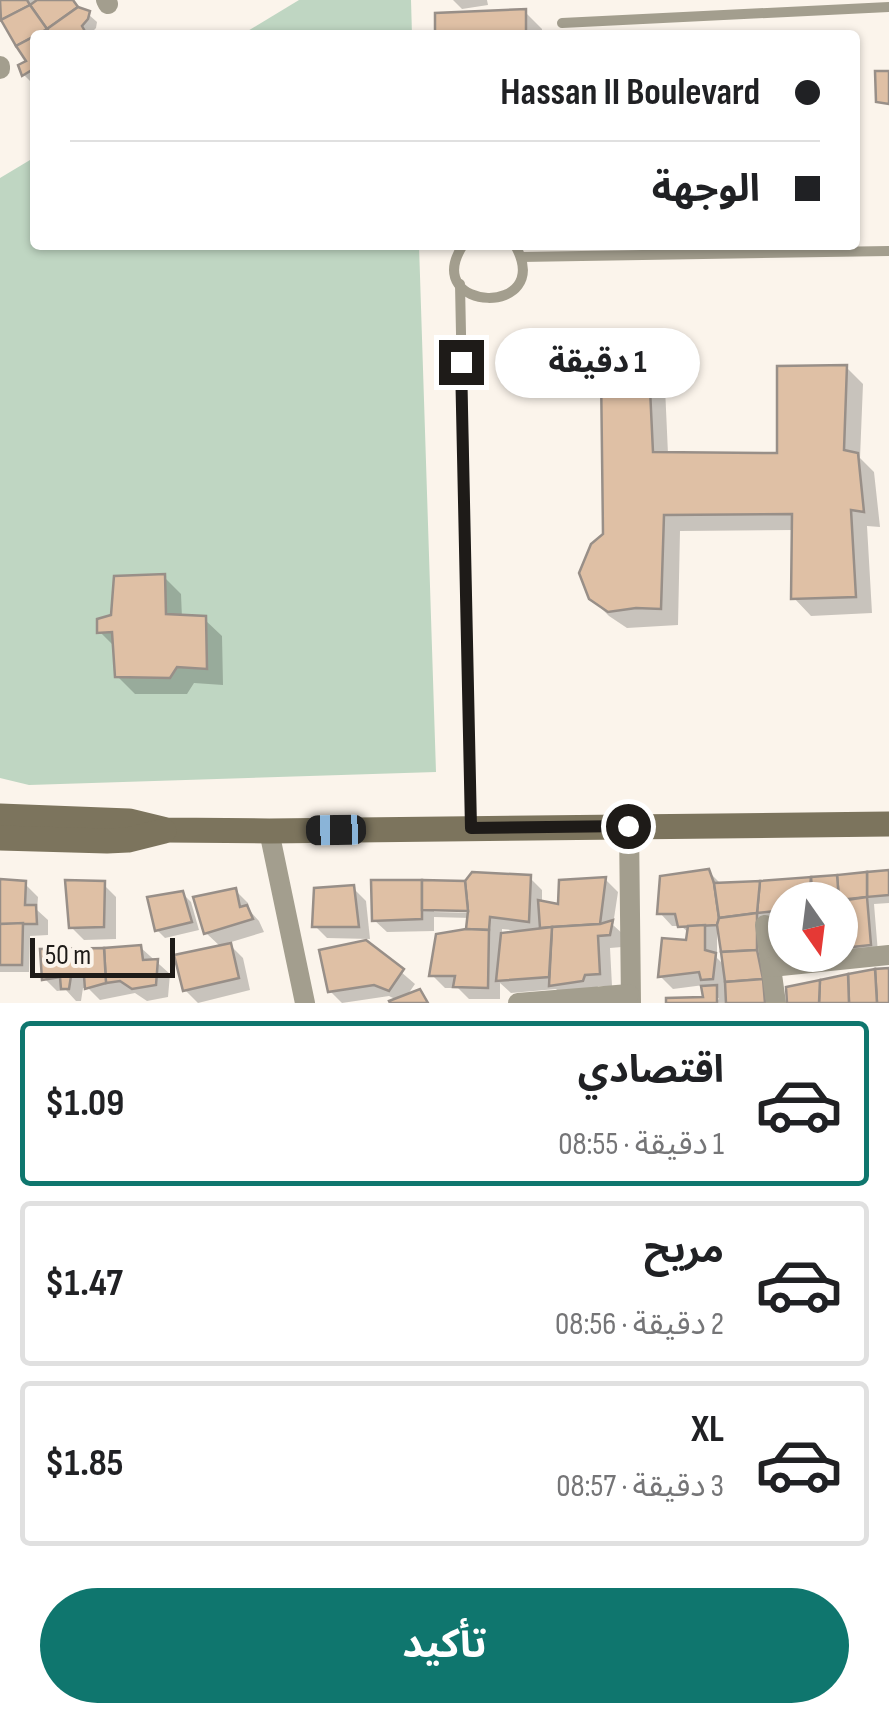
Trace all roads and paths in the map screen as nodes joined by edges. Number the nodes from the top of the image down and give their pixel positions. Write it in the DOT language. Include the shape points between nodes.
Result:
graph roads {
  1 [pos="889,6"];
  2 [pos="562,23"];
  3 [pos="461,250"];
  4 [pos="518,250"];
  5 [pos="889,251"];
  6 [pos="521,257"];
  7 [pos="460,284"];
  8 [pos="0,816"];
  9 [pos="889,824"];
  10 [pos="628,826"];
  11 [pos="471,828"];
  12 [pos="166,830"];
  13 [pos="269,831"];
  14 [pos="0,838"];
  15 [pos="765,925"];
  16 [pos="768,946"];
  17 [pos="889,956"];
  18 [pos="858,959"];
  19 [pos="772,972"];
  20 [pos="630,999"];
  21 [pos="305,1003"];
  22 [pos="518,1003"];
  23 [pos="776,1003"];
  1 -- 2 [label="lane"];
  3 -- 7 [label="lane" via="455,272"];
  4 -- 6 [label="lane"];
  5 -- 6 [label="lane"];
  6 -- 7 [label="lane" via="519,281 502,297 478,298"];
  7 -- 11 [label="lane"];
  8 -- 12 [label="main road" via="128,820"];
  9 -- 10 [label="main road"];
  10 -- 11 [label="main road"];
  10 -- 20 [label="street"];
  11 -- 13 [label="main road"];
  12 -- 13 [label="main road"];
  12 -- 14 [label="main road" via="128,840"];
  13 -- 21 [label="street"];
  15 -- 16 [label="street"];
  17 -- 18 [label="street"];
  19 -- 23 [label="street"];
  20 -- 22 [label="street"];
}
